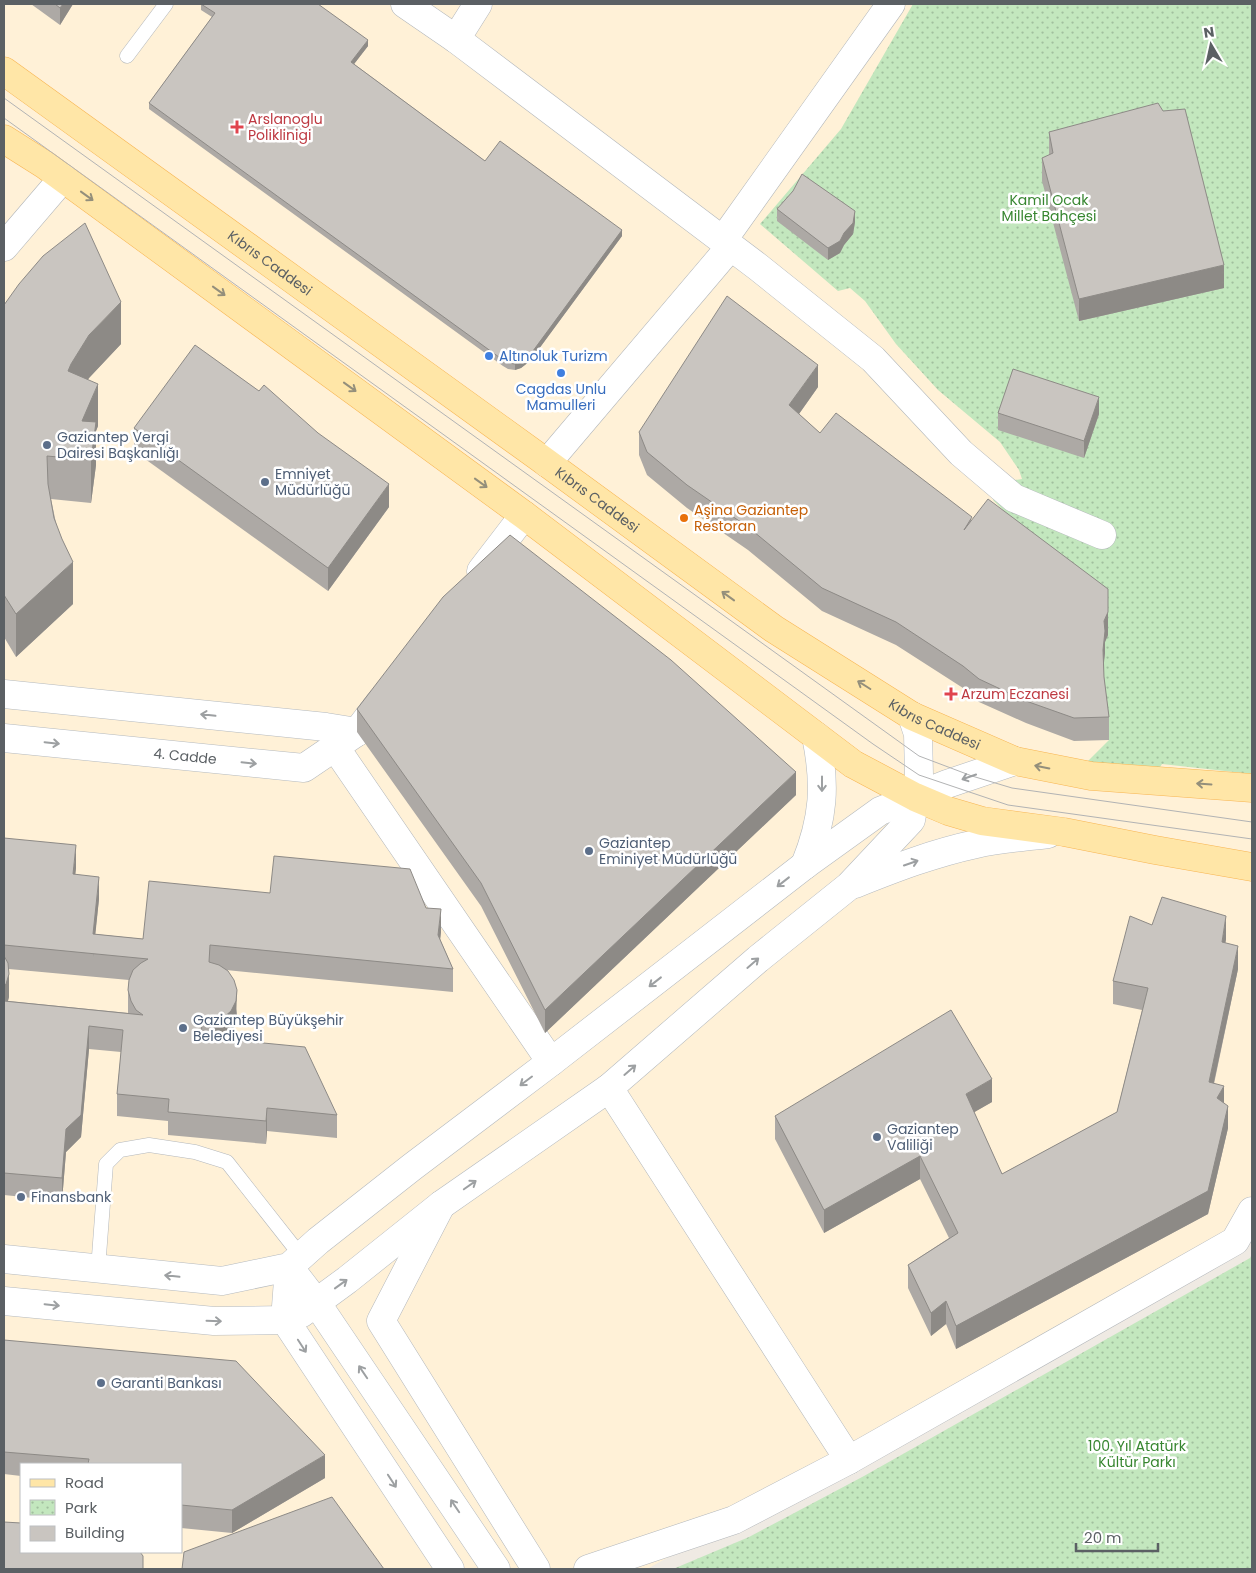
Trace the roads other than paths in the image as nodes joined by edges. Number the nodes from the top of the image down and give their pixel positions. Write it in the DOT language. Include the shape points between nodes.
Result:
graph roads {
  1 [pos="166,4"];
  2 [pos="405,4"];
  3 [pos="478,4"];
  4 [pos="892,4"];
  5 [pos="456,39"];
  6 [pos="127,56"];
  7 [pos="4,71"];
  8 [pos="4,139"];
  9 [pos="63,178"];
  10 [pos="727,243"];
  11 [pos="4,247"];
  12 [pos="547,463"];
  13 [pos="524,514"];
  14 [pos="1102,535"];
  15 [pos="466,590"];
  16 [pos="397,680"];
  17 [pos="4,694"];
  18 [pos="912,716"];
  19 [pos="816,736"];
  20 [pos="330,737"];
  21 [pos="4,738"];
  22 [pos="1015,761"];
  23 [pos="1252,788"];
  24 [pos="916,796"];
  25 [pos="1064,832"];
  26 [pos="805,865"];
  27 [pos="1252,867"];
  28 [pos="849,886"];
  29 [pos="551,1062"];
  30 [pos="609,1088"];
  31 [pos="441,1205"];
  32 [pos="1252,1211"];
  33 [pos="4,1259"];
  34 [pos="295,1262"];
  35 [pos="98,1269"];
  36 [pos="4,1301"];
  37 [pos="301,1312"];
  38 [pos="849,1460"];
  39 [pos="449,1568"];
  40 [pos="496,1569"];
  41 [pos="536,1569"];
  42 [pos="588,1569"];
  1 -- 6 [label="lane"];
  2 -- 5 [label="street"];
  3 -- 5 [label="street"];
  4 -- 10 [label="street"];
  5 -- 10 [label="street"];
  7 -- 12 [label="main road, Kıbrıs Caddesi"];
  8 -- 9 [label="main road"];
  9 -- 11 [label="street"];
  9 -- 13 [label="main road, one-way"];
  10 -- 12 [label="street"];
  10 -- 14 [label="street" via="873,359 961,453 1014,498"];
  18 -- 12 [label="main road, Kıbrıs Caddesi, one-way" via="774,629"];
  13 -- 15 [label="street"];
  13 -- 19 [label="main road"];
  16 -- 20 [label="street" via="357,732"];
  20 -- 17 [label="street, one-way"];
  18 -- 22 [label="main road, Kıbrıs Caddesi"];
  18 -- 24 [label="street" via="918,734"];
  19 -- 24 [label="main road" via="853,764"];
  19 -- 26 [label="street, one-way" via="821,759 822,805"];
  21 -- 20 [label="street, 4. Cadde, one-way" via="304,768"];
  20 -- 29 [label="street"];
  23 -- 22 [label="main road, Kıbrıs Caddesi, one-way" via="1090,776"];
  22 -- 24 [label="street, one-way"];
  24 -- 25 [label="main road" via="948,811 982,821"];
  24 -- 26 [label="street" via="880,811"];
  24 -- 28 [label="street" via="910,820"];
  25 -- 27 [label="main road"];
  28 -- 25 [label="street, one-way" via="967,847"];
  26 -- 29 [label="street, one-way"];
  30 -- 28 [label="street, one-way" via="758,959"];
  29 -- 34 [label="street, one-way" via="412,1167"];
  31 -- 30 [label="street, one-way"];
  30 -- 38 [label="street"];
  37 -- 31 [label="street, one-way" via="347,1280"];
  31 -- 41 [label="street" via="381,1321"];
  32 -- 38 [label="street" via="1235,1241"];
  33 -- 35 [label="street"];
  34 -- 35 [label="street, one-way" via="222,1281"];
  34 -- 35 [label="lane" via="228,1162 195,1152 149,1145 120,1150 106,1164"];
  34 -- 37 [label="street"];
  36 -- 37 [label="street, one-way" via="214,1321"];
  37 -- 39 [label="street, one-way"];
  40 -- 37 [label="street, one-way"];
  38 -- 42 [label="street" via="734,1520"];
}
